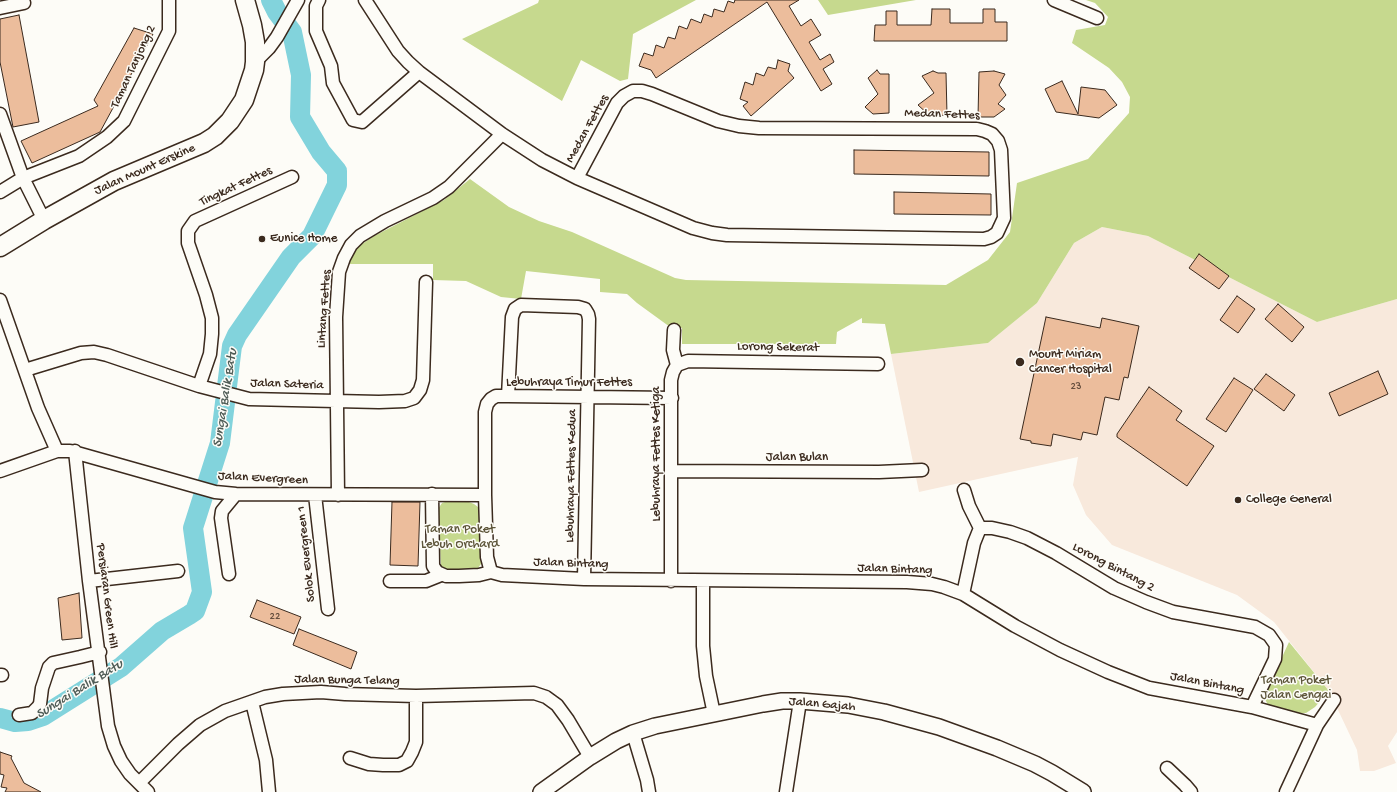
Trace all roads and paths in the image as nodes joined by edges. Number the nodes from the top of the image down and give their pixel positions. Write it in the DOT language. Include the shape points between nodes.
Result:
graph roads {
  1 [pos="169,0"];
  2 [pos="245,0"];
  3 [pos="298,0"];
  4 [pos="319,0"];
  5 [pos="365,0"];
  6 [pos="1054,0"];
  7 [pos="24,3"];
  8 [pos="0,8"];
  9 [pos="1097,18"];
  10 [pos="255,62"];
  11 [pos="419,72"];
  12 [pos="0,114"];
  13 [pos="502,134"];
  14 [pos="292,177"];
  15 [pos="23,178"];
  16 [pos="577,178"];
  17 [pos="0,192"];
  18 [pos="44,220"];
  19 [pos="0,247"];
  20 [pos="426,282"];
  21 [pos="0,300"];
  22 [pos="674,330"];
  23 [pos="878,364"];
  24 [pos="677,365"];
  25 [pos="25,370"];
  26 [pos="199,386"];
  27 [pos="508,396"];
  28 [pos="588,397"];
  29 [pos="672,398"];
  30 [pos="337,401"];
  31 [pos="57,451"];
  32 [pos="75,451"];
  33 [pos="922,470"];
  34 [pos="0,471"];
  35 [pos="671,471"];
  36 [pos="964,490"];
  37 [pos="236,494"];
  38 [pos="432,494"];
  39 [pos="338,495"];
  40 [pos="485,495"];
  41 [pos="315,496"];
  42 [pos="980,528"];
  43 [pos="178,571"];
  44 [pos="491,572"];
  45 [pos="229,574"];
  46 [pos="441,575"];
  47 [pos="584,579"];
  48 [pos="671,580"];
  49 [pos="89,581"];
  50 [pos="390,581"];
  51 [pos="703,581"];
  52 [pos="963,594"];
  53 [pos="328,609"];
  54 [pos="100,656"];
  55 [pos="416,696"];
  56 [pos="1334,700"];
  57 [pos="800,701"];
  58 [pos="252,702"];
  59 [pos="1252,707"];
  60 [pos="714,714"];
  61 [pos="19,715"];
  62 [pos="1318,725"];
  63 [pos="633,733"];
  64 [pos="590,757"];
  65 [pos="350,758"];
  66 [pos="1166,768"];
  67 [pos="139,783"];
  68 [pos="148,792"];
  69 [pos="269,792"];
  70 [pos="541,792"];
  71 [pos="649,792"];
  72 [pos="786,792"];
  73 [pos="1083,792"];
  74 [pos="1191,792"];
  75 [pos="1286,792"];
  1 -- 15 [label="street, Taman Tanjong 2" via="169,31 124,120 107,137 79,156"];
  2 -- 10 [label="main road, Jalan Mount Erskine" via="255,42"];
  3 -- 10 [label="street" via="277,37"];
  4 -- 11 [label="street" via="316,6 316,31 331,66 333,83 353,120 362,122"];
  5 -- 11 [label="street, Medan Fettes" via="398,52"];
  6 -- 9 [label="street"];
  7 -- 8 [label="street"];
  10 -- 18 [label="main road, Jalan Mount Erskine" via="244,100 230,122 215,136 114,181"];
  11 -- 13 [label="street, Medan Fettes"];
  12 -- 15 [label="street"];
  13 -- 16 [label="street, Medan Fettes" via="542,160"];
  13 -- 30 [label="street, Lintang Fettes" via="449,187 433,198 385,221 360,236 351,245 344,258 338,280"];
  14 -- 26 [label="street, Tingkat Fettes" via="195,221 188,231 188,243 212,318 210,354"];
  15 -- 17 [label="street, Taman Tanjong 2"];
  15 -- 18 [label="street"];
  16 -- 16 [label="street, Medan Fettes" via="692,228 727,235 984,240 997,233 1004,218 1001,150 998,141 985,130 739,126 722,122 642,91 624,96 617,103"];
  18 -- 19 [label="main road, Jalan Mount Erskine"];
  20 -- 30 [label="street, Jalan Sateria" via="423,380 420,390 414,398 405,401"];
  21 -- 25 [label="street"];
  22 -- 24 [label="street, Lebuhraya Fettes Ketiga" via="673,350"];
  23 -- 24 [label="street, Lorong Sekerat" via="688,361"];
  24 -- 29 [label="street, Lebuhraya Fettes Ketiga" via="671,380"];
  25 -- 26 [label="street, Jalan Sateria" via="81,353 94,352"];
  25 -- 31 [label="street"];
  26 -- 30 [label="street, Jalan Sateria" via="249,399"];
  27 -- 28 [label="street, Lebuhraya Timur Fettes"];
  27 -- 28 [label="street, Lebuhraya Fettes Kedua" via="512,317 515,309 521,305 585,309 589,319"];
  27 -- 40 [label="street, Lebuhraya Timur Fettes" via="496,396 491,399 485,412"];
  28 -- 29 [label="street, Lebuhraya Timur Fettes"];
  28 -- 47 [label="street, Lebuhraya Fettes Kedua"];
  29 -- 35 [label="street, Lebuhraya Fettes Ketiga"];
  30 -- 39 [label="street, Lintang Fettes"];
  31 -- 32 [label="street, Jalan Evergreen"];
  31 -- 34 [label="street, Jalan Evergreen"];
  32 -- 37 [label="street, Jalan Evergreen" via="215,492"];
  32 -- 49 [label="street, Persiaran Green Hill"];
  33 -- 35 [label="street, Jalan Bulan"];
  35 -- 48 [label="street, Lebuhraya Fettes Ketiga"];
  36 -- 42 [label="street"];
  37 -- 41 [label="street, Jalan Evergreen"];
  37 -- 45 [label="street" via="225,506 221,518"];
  38 -- 39 [label="street, Jalan Evergreen"];
  38 -- 40 [label="street, Jalan Evergreen"];
  38 -- 46 [label="street" via="433,566"];
  39 -- 41 [label="street, Jalan Evergreen"];
  40 -- 44 [label="street" via="487,557"];
  41 -- 53 [label="street, Solok Evergreen 1"];
  42 -- 52 [label="street" via="974,543"];
  42 -- 59 [label="street, Lorong Bintang 2" via="992,528 1027,538 1114,588 1173,612 1254,628 1269,635 1276,645 1275,659"];
  43 -- 49 [label="street"];
  44 -- 46 [label="street, Jalan Bintang" via="478,575"];
  44 -- 47 [label="street, Jalan Bintang" via="502,575"];
  46 -- 50 [label="street" via="426,581"];
  47 -- 48 [label="street, Jalan Bintang"];
  48 -- 51 [label="street, Jalan Bintang"];
  49 -- 54 [label="street, Persiaran Green Hill"];
  51 -- 52 [label="street, Jalan Bintang" via="907,582 944,587"];
  51 -- 60 [label="street" via="703,646"];
  52 -- 59 [label="street, Jalan Bintang" via="1015,626 1108,672 1149,688"];
  54 -- 61 [label="street" via="53,663 49,666 38,707 27,714"];
  54 -- 67 [label="street, Persiaran Green Hill" via="108,726 114,746 120,762"];
  55 -- 58 [label="street, Jalan Bunga Telang" via="321,692 283,694"];
  55 -- 64 [label="street, Jalan Bunga Telang" via="534,693 546,696 568,720"];
  55 -- 65 [label="street, Jalan Bunga Telang" via="416,742 406,761 399,765 384,766"];
  56 -- 62 [label="street"];
  57 -- 60 [label="street, Jalan Gajah" via="769,703"];
  57 -- 72 [label="street"];
  57 -- 73 [label="street, Jalan Gajah" via="848,705 939,727 1035,764"];
  58 -- 67 [label="street, Jalan Bunga Telang" via="225,711 200,725"];
  58 -- 69 [label="street" via="266,760"];
  59 -- 62 [label="street, Jalan Bintang"];
  60 -- 63 [label="street, Jalan Gajah"];
  62 -- 75 [label="street"];
  63 -- 64 [label="street, Jalan Gajah"];
  63 -- 71 [label="street"];
  64 -- 70 [label="street, Jalan Gajah"];
  66 -- 74 [label="street"];
  67 -- 68 [label="street, Persiaran Green Hill"];
}
